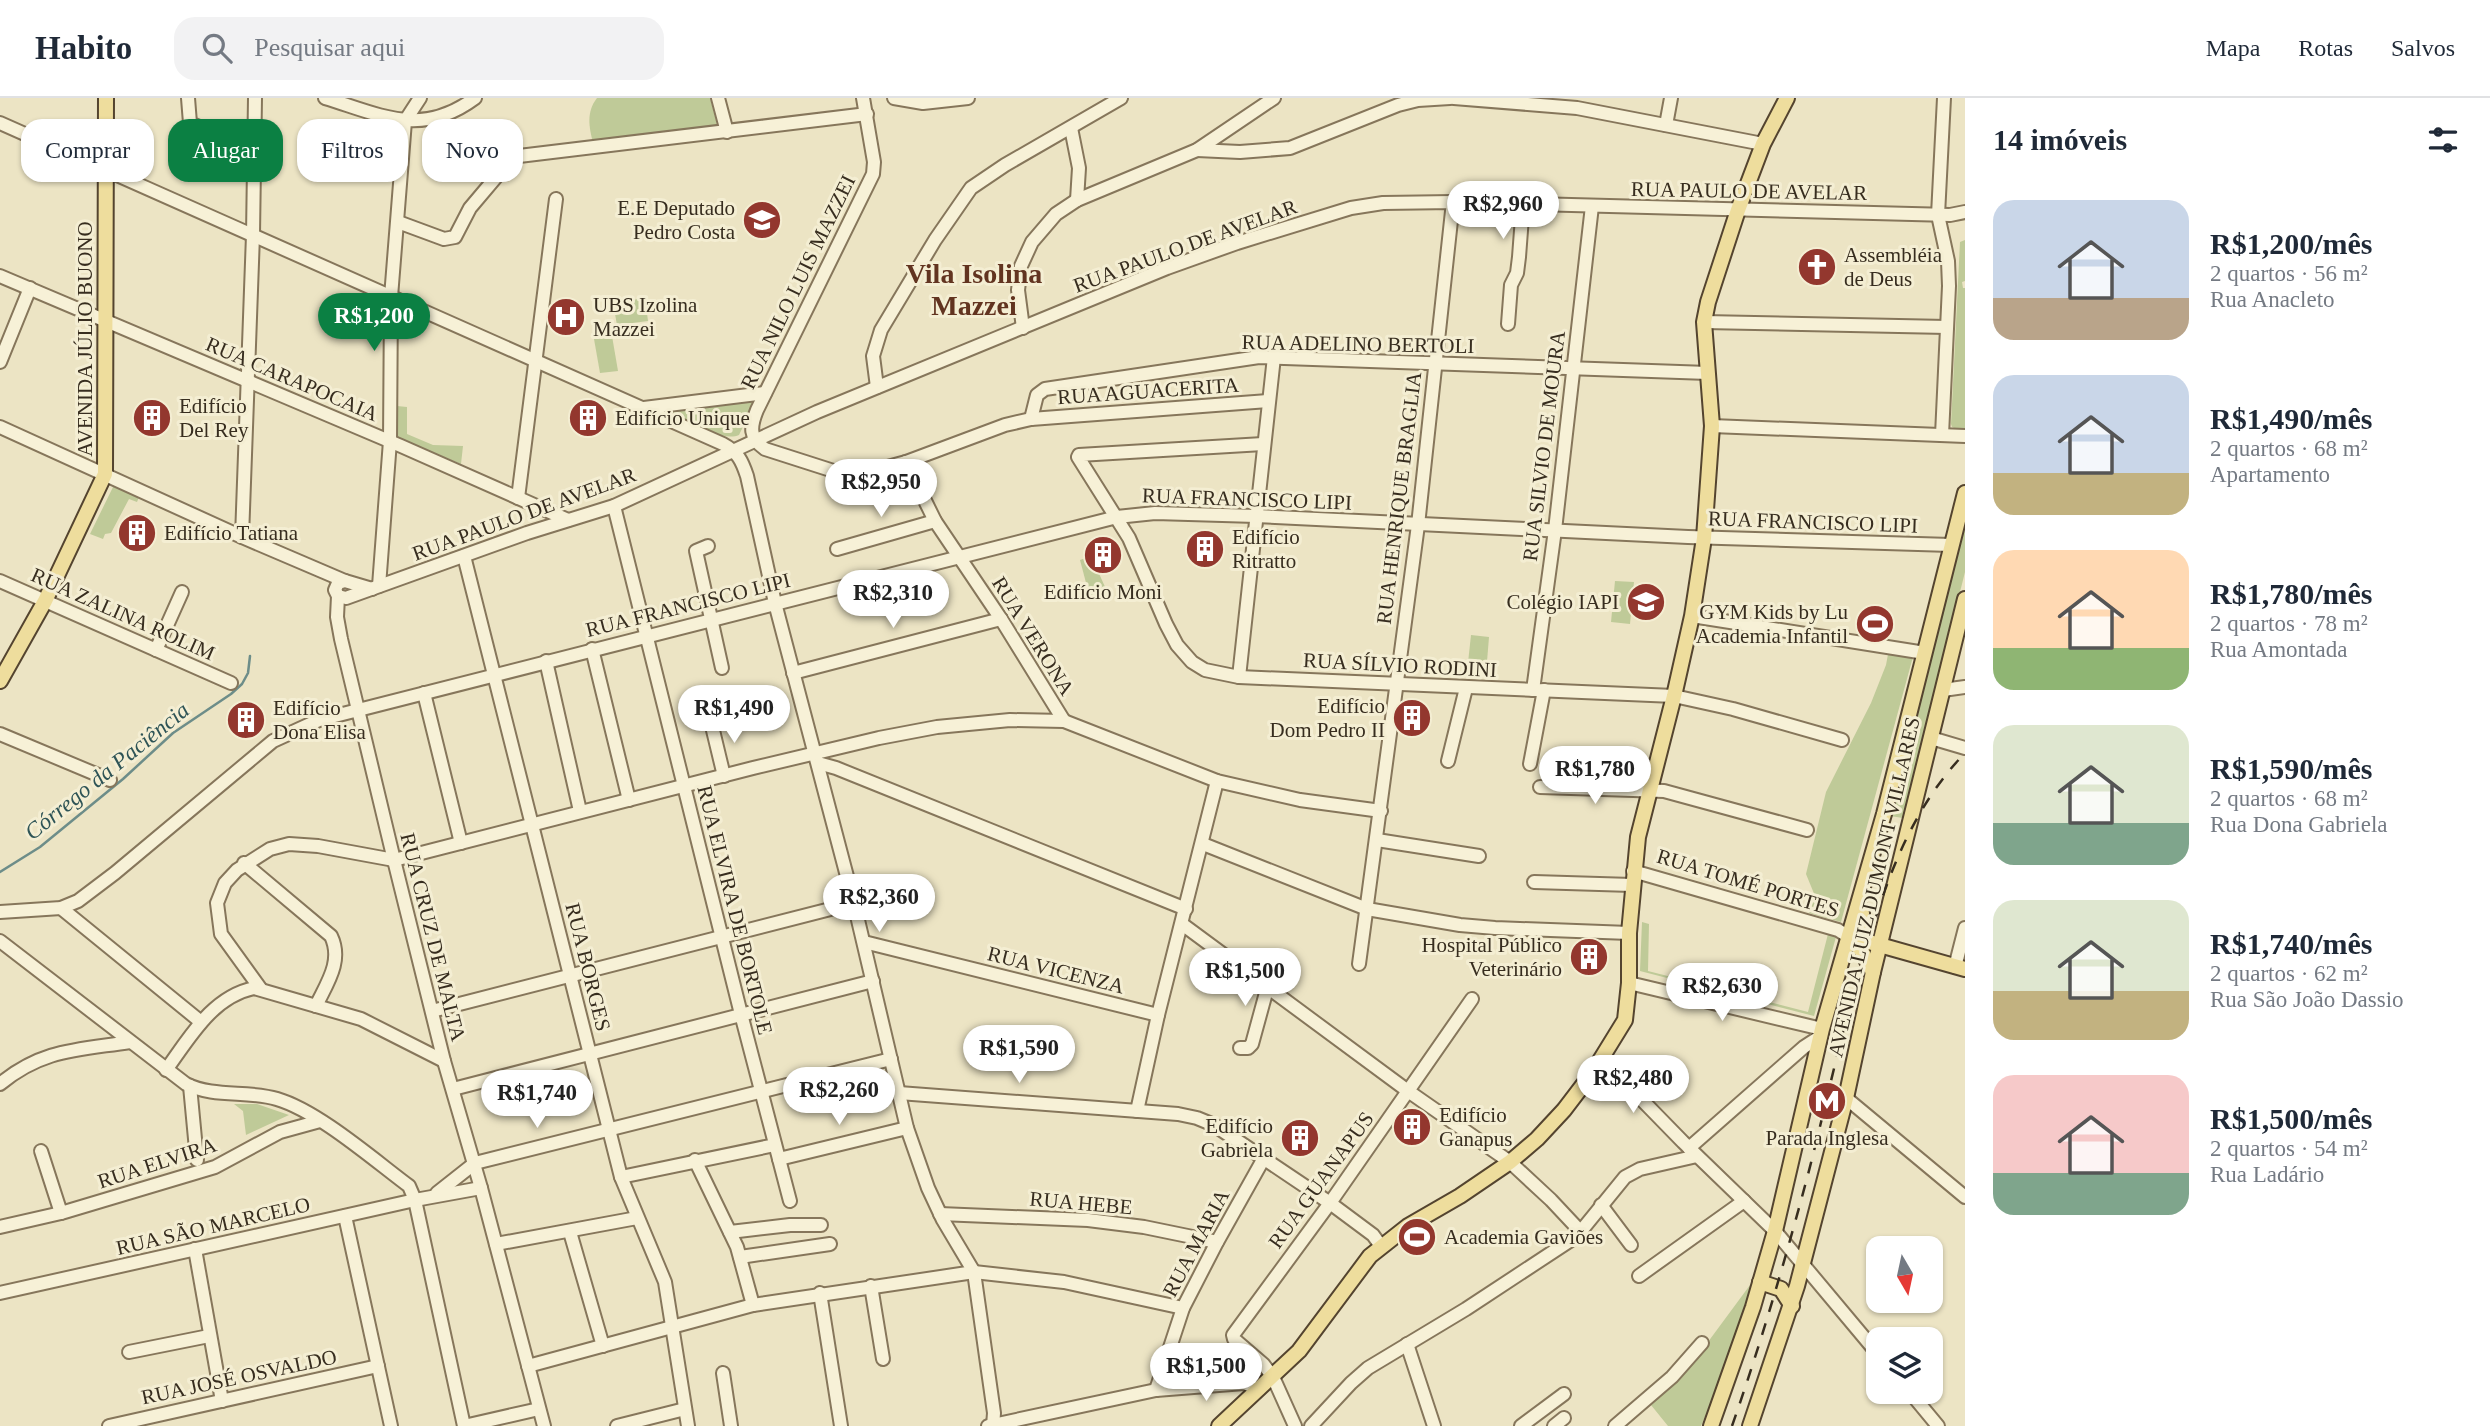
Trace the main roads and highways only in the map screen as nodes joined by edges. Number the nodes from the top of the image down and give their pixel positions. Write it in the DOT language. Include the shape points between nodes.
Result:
graph roads {
  1 [pos="106,98"];
  2 [pos="1787,98"];
  3 [pos="1965,493"];
  4 [pos="1965,599"];
  5 [pos="0,681"];
  6 [pos="1866,880"];
  7 [pos="1849,937"];
  8 [pos="1880,946"];
  9 [pos="1960,968"];
  10 [pos="1873,972"];
  11 [pos="1760,1282"];
  12 [pos="1792,1306"];
  13 [pos="1219,1426"];
  14 [pos="1711,1426"];
  15 [pos="1751,1426"];
  1 -- 5 [label="main road, AVENIDA JÚLIO BUONO" via="105,474 45,601"];
  2 -- 13 [label="main road" via="1738,210 1704,322 1712,426 1704,538 1692,616 1638,837 1625,1020 1602,1059 1537,1139 1510,1162 1381,1246 1299,1351"];
  3 -- 6 [label="main road, AVENIDA LUIZ DUMONT VILLARES"];
  4 -- 8 [label="main road, AVENIDA LUIZ DUMONT VILLARES"];
  6 -- 7 [label="main road, AVENIDA LUIZ DUMONT VILLARES"];
  6 -- 8 [label="main road" via="1869,889 1861,929 1864,938"];
  7 -- 10 [label="main road"];
  7 -- 11 [label="main road, AVENIDA LUIZ DUMONT VILLARES"];
  8 -- 9 [label="main road"];
  8 -- 10 [label="main road, AVENIDA LUIZ DUMONT VILLARES"];
  10 -- 12 [label="main road, AVENIDA LUIZ DUMONT VILLARES"];
  11 -- 12 [label="main road" via="1781,1289"];
  11 -- 14 [label="main road, AVENIDA LUIZ DUMONT VILLARES"];
  12 -- 15 [label="main road, AVENIDA LUIZ DUMONT VILLARES"];
}
